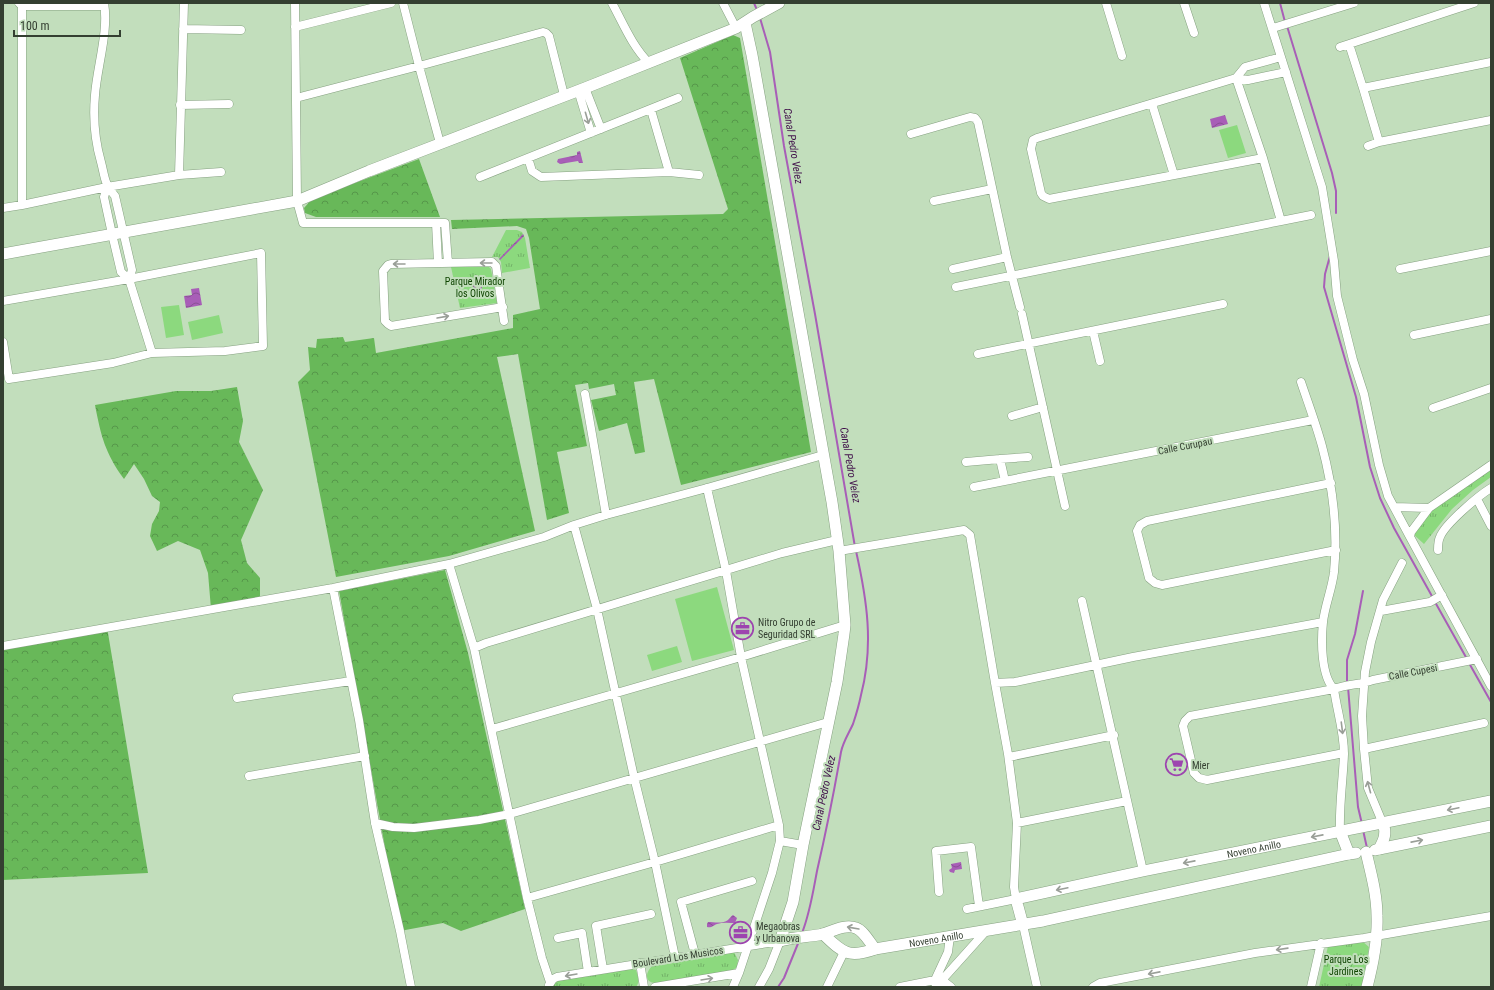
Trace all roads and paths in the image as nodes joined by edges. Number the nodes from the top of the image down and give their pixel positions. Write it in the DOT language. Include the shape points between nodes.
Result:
graph roads {
  1 [pos="184,3"];
  2 [pos="296,3"];
  3 [pos="391,3"];
  4 [pos="403,3"];
  5 [pos="612,3"];
  6 [pos="723,3"];
  7 [pos="1106,3"];
  8 [pos="1184,3"];
  9 [pos="1264,3"];
  10 [pos="1354,3"];
  11 [pos="1474,3"];
  12 [pos="21,5"];
  13 [pos="104,5"];
  14 [pos="774,6"];
  15 [pos="745,23"];
  16 [pos="295,27"];
  17 [pos="1276,27"];
  18 [pos="183,29"];
  19 [pos="241,30"];
  20 [pos="1194,33"];
  21 [pos="1349,44"];
  22 [pos="1340,47"];
  23 [pos="1122,56"];
  24 [pos="1281,57"];
  25 [pos="1491,62"];
  26 [pos="649,63"];
  27 [pos="419,66"];
  28 [pos="1286,72"];
  29 [pos="1236,78"];
  30 [pos="1363,88"];
  31 [pos="581,89"];
  32 [pos="564,95"];
  33 [pos="296,98"];
  34 [pos="678,98"];
  35 [pos="229,104"];
  36 [pos="1152,104"];
  37 [pos="180,105"];
  38 [pos="651,110"];
  39 [pos="1491,120"];
  40 [pos="601,129"];
  41 [pos="591,133"];
  42 [pos="911,134"];
  43 [pos="1379,142"];
  44 [pos="440,143"];
  45 [pos="1368,146"];
  46 [pos="528,158"];
  47 [pos="1263,158"];
  48 [pos="221,172"];
  49 [pos="669,172"];
  50 [pos="179,175"];
  51 [pos="699,175"];
  52 [pos="1174,175"];
  53 [pos="480,178"];
  54 [pos="107,187"];
  55 [pos="992,189"];
  56 [pos="297,201"];
  57 [pos="934,202"];
  58 [pos="22,205"];
  59 [pos="3,208"];
  60 [pos="1311,215"];
  61 [pos="1281,221"];
  62 [pos="436,223"];
  63 [pos="124,232"];
  64 [pos="112,234"];
  65 [pos="1491,251"];
  66 [pos="3,254"];
  67 [pos="1007,257"];
  68 [pos="438,263"];
  69 [pos="448,263"];
  70 [pos="953,269"];
  71 [pos="1400,269"];
  72 [pos="1012,275"];
  73 [pos="129,279"];
  74 [pos="956,287"];
  75 [pos="3,302"];
  76 [pos="1223,304"];
  77 [pos="503,307"];
  78 [pos="1491,319"];
  79 [pos="504,321"];
  80 [pos="1093,331"];
  81 [pos="1414,335"];
  82 [pos="3,342"];
  83 [pos="1028,344"];
  84 [pos="152,353"];
  85 [pos="978,354"];
  86 [pos="1100,361"];
  87 [pos="1301,382"];
  88 [pos="1491,388"];
  89 [pos="585,394"];
  90 [pos="1043,407"];
  91 [pos="1433,408"];
  92 [pos="1012,416"];
  93 [pos="1313,420"];
  94 [pos="823,455"];
  95 [pos="1028,457"];
  96 [pos="1000,459"];
  97 [pos="966,462"];
  98 [pos="1491,465"];
  99 [pos="1058,472"];
  100 [pos="1005,481"];
  101 [pos="1331,483"];
  102 [pos="974,487"];
  103 [pos="706,488"];
  104 [pos="1491,488"];
  105 [pos="1477,500"];
  106 [pos="1065,506"];
  107 [pos="1394,507"];
  108 [pos="1429,508"];
  109 [pos="606,515"];
  110 [pos="574,525"];
  111 [pos="1491,526"];
  112 [pos="1410,537"];
  113 [pos="838,540"];
  114 [pos="1336,550"];
  115 [pos="1438,550"];
  116 [pos="842,551"];
  117 [pos="1402,563"];
  118 [pos="449,564"];
  119 [pos="726,571"];
  120 [pos="332,588"];
  121 [pos="1436,599"];
  122 [pos="1082,601"];
  123 [pos="598,609"];
  124 [pos="1381,611"];
  125 [pos="1323,622"];
  126 [pos="845,625"];
  127 [pos="3,646"];
  128 [pos="474,648"];
  129 [pos="741,657"];
  130 [pos="1469,661"];
  131 [pos="1096,665"];
  132 [pos="352,682"];
  133 [pos="995,683"];
  134 [pos="1365,683"];
  135 [pos="1491,686"];
  136 [pos="1338,688"];
  137 [pos="617,693"];
  138 [pos="238,698"];
  139 [pos="828,722"];
  140 [pos="1484,723"];
  141 [pos="492,729"];
  142 [pos="1114,735"];
  143 [pos="760,741"];
  144 [pos="1364,749"];
  145 [pos="1344,753"];
  146 [pos="365,756"];
  147 [pos="1009,757"];
  148 [pos="249,776"];
  149 [pos="634,777"];
  150 [pos="1128,801"];
  151 [pos="1491,801"];
  152 [pos="510,814"];
  153 [pos="375,822"];
  154 [pos="1017,823"];
  155 [pos="1383,824"];
  156 [pos="780,825"];
  157 [pos="1491,826"];
  158 [pos="1340,831"];
  159 [pos="780,841"];
  160 [pos="803,845"];
  161 [pos="1379,849"];
  162 [pos="1366,852"];
  163 [pos="1349,854"];
  164 [pos="655,862"];
  165 [pos="1143,871"];
  166 [pos="752,881"];
  167 [pos="939,892"];
  168 [pos="527,898"];
  169 [pos="1016,899"];
  170 [pos="979,906"];
  171 [pos="967,909"];
  172 [pos="651,914"];
  173 [pos="1491,916"];
  174 [pos="1022,925"];
  175 [pos="986,931"];
  176 [pos="823,934"];
  177 [pos="1376,935"];
  178 [pos="950,936"];
  179 [pos="558,938"];
  180 [pos="780,941"];
  181 [pos="1321,944"];
  182 [pos="748,947"];
  183 [pos="875,949"];
  184 [pos="844,952"];
  185 [pos="695,954"];
  186 [pos="674,957"];
  187 [pos="640,963"];
  188 [pos="603,969"];
  189 [pos="588,972"];
  190 [pos="739,973"];
  191 [pos="937,983"];
  192 [pos="550,984"];
  193 [pos="411,987"];
  194 [pos="644,987"];
  195 [pos="655,987"];
  196 [pos="733,987"];
  197 [pos="759,987"];
  198 [pos="827,987"];
  199 [pos="900,987"];
  200 [pos="951,987"];
  201 [pos="1037,987"];
  202 [pos="1093,987"];
  203 [pos="1311,987"];
  204 [pos="1368,987"];
  1 -- 18 [label="street"];
  2 -- 16 [label="street"];
  3 -- 16 [label="street"];
  4 -- 27 [label="street"];
  5 -- 26 [label="street" via="637,50"];
  6 -- 15 [label="street"];
  7 -- 23 [label="street"];
  8 -- 20 [label="street"];
  9 -- 17 [label="street"];
  10 -- 17 [label="street"];
  11 -- 21 [label="street"];
  12 -- 13 [label="street"];
  12 -- 58 [label="street"];
  13 -- 54 [label="street" via="103,41 94,118"];
  14 -- 15 [label="street"];
  15 -- 26 [label="street"];
  15 -- 94 [label="street"];
  16 -- 33 [label="street"];
  17 -- 24 [label="street"];
  18 -- 19 [label="street"];
  18 -- 37 [label="street"];
  21 -- 22 [label="street"];
  21 -- 30 [label="street"];
  24 -- 28 [label="street"];
  24 -- 29 [label="street" via="1245,68"];
  25 -- 30 [label="street"];
  26 -- 31 [label="street"];
  27 -- 32 [label="street" via="542,32 548,36"];
  27 -- 33 [label="street"];
  27 -- 44 [label="street"];
  28 -- 29 [label="street" via="1248,80"];
  28 -- 107 [label="street" via="1322,187 1337,296 1364,394 1379,465"];
  29 -- 36 [label="street"];
  29 -- 47 [label="street"];
  30 -- 43 [label="street"];
  31 -- 32 [label="street"];
  31 -- 40 [label="street"];
  31 -- 41 [label="street, one-way"];
  32 -- 44 [label="street"];
  33 -- 56 [label="street"];
  34 -- 38 [label="street"];
  35 -- 37 [label="street"];
  36 -- 52 [label="street"];
  36 -- 52 [label="street" via="1032,139 1031,149 1041,193 1049,199"];
  37 -- 50 [label="street"];
  38 -- 40 [label="street"];
  38 -- 49 [label="street"];
  39 -- 43 [label="street"];
  40 -- 41 [label="street"];
  41 -- 46 [label="street"];
  42 -- 55 [label="street" via="970,117 975,118"];
  43 -- 45 [label="street"];
  44 -- 56 [label="street"];
  46 -- 49 [label="street" via="532,171 541,177"];
  46 -- 53 [label="street"];
  47 -- 52 [label="street"];
  47 -- 61 [label="street"];
  48 -- 50 [label="street"];
  49 -- 51 [label="street"];
  50 -- 54 [label="street"];
  54 -- 58 [label="street"];
  54 -- 63 [label="street" via="115,196"];
  54 -- 64 [label="street" via="104,197"];
  55 -- 57 [label="street"];
  55 -- 67 [label="street"];
  56 -- 62 [label="street" via="303,223"];
  56 -- 63 [label="street"];
  58 -- 59 [label="street"];
  60 -- 61 [label="street"];
  61 -- 72 [label="street"];
  62 -- 68 [label="street"];
  62 -- 69 [label="street" via="445,223"];
  63 -- 64 [label="street"];
  63 -- 73 [label="street" via="132,270"];
  64 -- 66 [label="street"];
  64 -- 73 [label="street" via="121,272"];
  65 -- 71 [label="street"];
  67 -- 70 [label="street"];
  67 -- 72 [label="street"];
  68 -- 69 [label="street"];
  68 -- 77 [label="street, one-way" via="392,264 385,268 385,321 388,324 391,326"];
  77 -- 69 [label="street, one-way" via="494,263"];
  72 -- 74 [label="street"];
  72 -- 83 [label="street"];
  73 -- 75 [label="street"];
  73 -- 84 [label="street"];
  73 -- 84 [label="street" via="261,253 263,346 225,351"];
  76 -- 80 [label="street"];
  77 -- 79 [label="street"];
  78 -- 81 [label="street"];
  80 -- 83 [label="street"];
  80 -- 86 [label="street"];
  82 -- 84 [label="street" via="9,379 113,363"];
  83 -- 85 [label="street"];
  83 -- 90 [label="street"];
  87 -- 93 [label="street"];
  88 -- 91 [label="street"];
  89 -- 109 [label="street"];
  90 -- 92 [label="street"];
  90 -- 99 [label="street"];
  93 -- 99 [label="street, Calle Curupau"];
  93 -- 101 [label="street"];
  94 -- 103 [label="street"];
  94 -- 113 [label="street"];
  95 -- 96 [label="street"];
  96 -- 97 [label="street"];
  96 -- 100 [label="street"];
  98 -- 108 [label="street"];
  99 -- 100 [label="street, Calle Curupau"];
  99 -- 106 [label="street"];
  100 -- 102 [label="street, Calle Curupau"];
  101 -- 114 [label="street"];
  101 -- 114 [label="street" via="1147,521 1140,525 1137,531 1149,578 1162,585"];
  103 -- 109 [label="street"];
  103 -- 119 [label="street"];
  104 -- 105 [label="street"];
  105 -- 111 [label="street"];
  105 -- 115 [label="street" via="1446,528 1440,537"];
  107 -- 108 [label="street"];
  107 -- 112 [label="street"];
  108 -- 112 [label="street"];
  109 -- 110 [label="street"];
  110 -- 118 [label="street" via="544,537"];
  110 -- 123 [label="street"];
  112 -- 121 [label="street"];
  113 -- 116 [label="street"];
  113 -- 119 [label="street" via="786,552"];
  114 -- 125 [label="street" via="1333,579"];
  116 -- 126 [label="street"];
  116 -- 133 [label="street" via="964,530 968,532"];
  117 -- 124 [label="street" via="1383,600"];
  118 -- 120 [label="street"];
  118 -- 128 [label="street"];
  119 -- 123 [label="street"];
  119 -- 129 [label="street"];
  120 -- 127 [label="street"];
  120 -- 132 [label="street"];
  121 -- 124 [label="street"];
  121 -- 130 [label="street"];
  122 -- 131 [label="street"];
  123 -- 128 [label="street"];
  123 -- 137 [label="street"];
  124 -- 134 [label="street" via="1367,658"];
  125 -- 131 [label="street"];
  125 -- 136 [label="street" via="1325,672 1330,684"];
  126 -- 129 [label="street"];
  126 -- 139 [label="street"];
  128 -- 141 [label="street"];
  129 -- 137 [label="street"];
  129 -- 143 [label="street"];
  130 -- 134 [label="street, Calle Cupesi"];
  130 -- 135 [label="street"];
  131 -- 133 [label="street" via="1015,682"];
  131 -- 142 [label="street"];
  132 -- 138 [label="street"];
  132 -- 146 [label="street"];
  133 -- 147 [label="street"];
  134 -- 136 [label="street, Calle Cupesi"];
  134 -- 144 [label="street" via="1362,716"];
  136 -- 145 [label="street, one-way"];
  136 -- 145 [label="street, Calle Cupesi" via="1190,716 1183,726 1194,773 1199,778 1207,780"];
  137 -- 141 [label="street"];
  137 -- 149 [label="street"];
  139 -- 143 [label="street"];
  139 -- 160 [label="street"];
  140 -- 144 [label="street"];
  141 -- 152 [label="street"];
  142 -- 147 [label="street"];
  142 -- 150 [label="street"];
  143 -- 149 [label="street"];
  143 -- 156 [label="street"];
  155 -- 144 [label="street, one-way" via="1368,788"];
  145 -- 158 [label="street"];
  146 -- 148 [label="street"];
  146 -- 153 [label="street"];
  147 -- 154 [label="street"];
  149 -- 152 [label="street"];
  149 -- 164 [label="street"];
  150 -- 154 [label="street"];
  150 -- 165 [label="street"];
  151 -- 155 [label="street, Noveno Anillo, one-way"];
  152 -- 153 [label="street" via="414,828 393,827"];
  152 -- 168 [label="street"];
  153 -- 193 [label="street"];
  154 -- 169 [label="street" via="1014,887"];
  155 -- 158 [label="street, Noveno Anillo"];
  155 -- 161 [label="street" via="1385,836"];
  156 -- 159 [label="street"];
  156 -- 164 [label="street"];
  161 -- 157 [label="street, one-way"];
  158 -- 163 [label="street"];
  158 -- 165 [label="street, Noveno Anillo, one-way"];
  159 -- 160 [label="street"];
  159 -- 182 [label="street"];
  160 -- 180 [label="street" via="793,902"];
  161 -- 162 [label="street, Noveno Anillo"];
  162 -- 163 [label="street, Noveno Anillo"];
  162 -- 177 [label="street" via="1377,915"];
  163 -- 174 [label="street, Noveno Anillo"];
  164 -- 168 [label="street"];
  164 -- 186 [label="street"];
  165 -- 169 [label="street, Noveno Anillo, one-way"];
  166 -- 185 [label="street" via="681,902"];
  167 -- 170 [label="street" via="936,851 971,847"];
  168 -- 192 [label="street"];
  169 -- 170 [label="street"];
  169 -- 174 [label="street"];
  170 -- 171 [label="street"];
  172 -- 188 [label="street" via="596,926"];
  173 -- 177 [label="street"];
  174 -- 175 [label="street, Noveno Anillo"];
  174 -- 201 [label="street"];
  175 -- 178 [label="street, Noveno Anillo"];
  175 -- 191 [label="street"];
  176 -- 180 [label="street"];
  183 -- 176 [label="street, one-way" via="856,928 846,927"];
  176 -- 184 [label="street"];
  177 -- 181 [label="street"];
  177 -- 204 [label="street"];
  178 -- 183 [label="street, Noveno Anillo"];
  178 -- 191 [label="street" via="948,952"];
  179 -- 189 [label="street" via="582,933"];
  180 -- 182 [label="street, Boulevard Los Musicos"];
  180 -- 197 [label="street"];
  181 -- 202 [label="street, one-way" via="1248,954 1100,983"];
  181 -- 203 [label="street"];
  182 -- 185 [label="street, Boulevard Los Musicos"];
  182 -- 190 [label="street"];
  183 -- 184 [label="street, Noveno Anillo" via="863,953"];
  184 -- 198 [label="street"];
  185 -- 186 [label="street, Boulevard Los Musicos"];
  186 -- 187 [label="street, Boulevard Los Musicos"];
  187 -- 188 [label="street, Boulevard Los Musicos"];
  187 -- 194 [label="street"];
  188 -- 189 [label="street, Boulevard Los Musicos"];
  189 -- 192 [label="street, Boulevard Los Musicos, one-way" via="557,977"];
  195 -- 190 [label="street, one-way"];
  190 -- 196 [label="street"];
  191 -- 199 [label="street"];
  191 -- 200 [label="street"];
}
